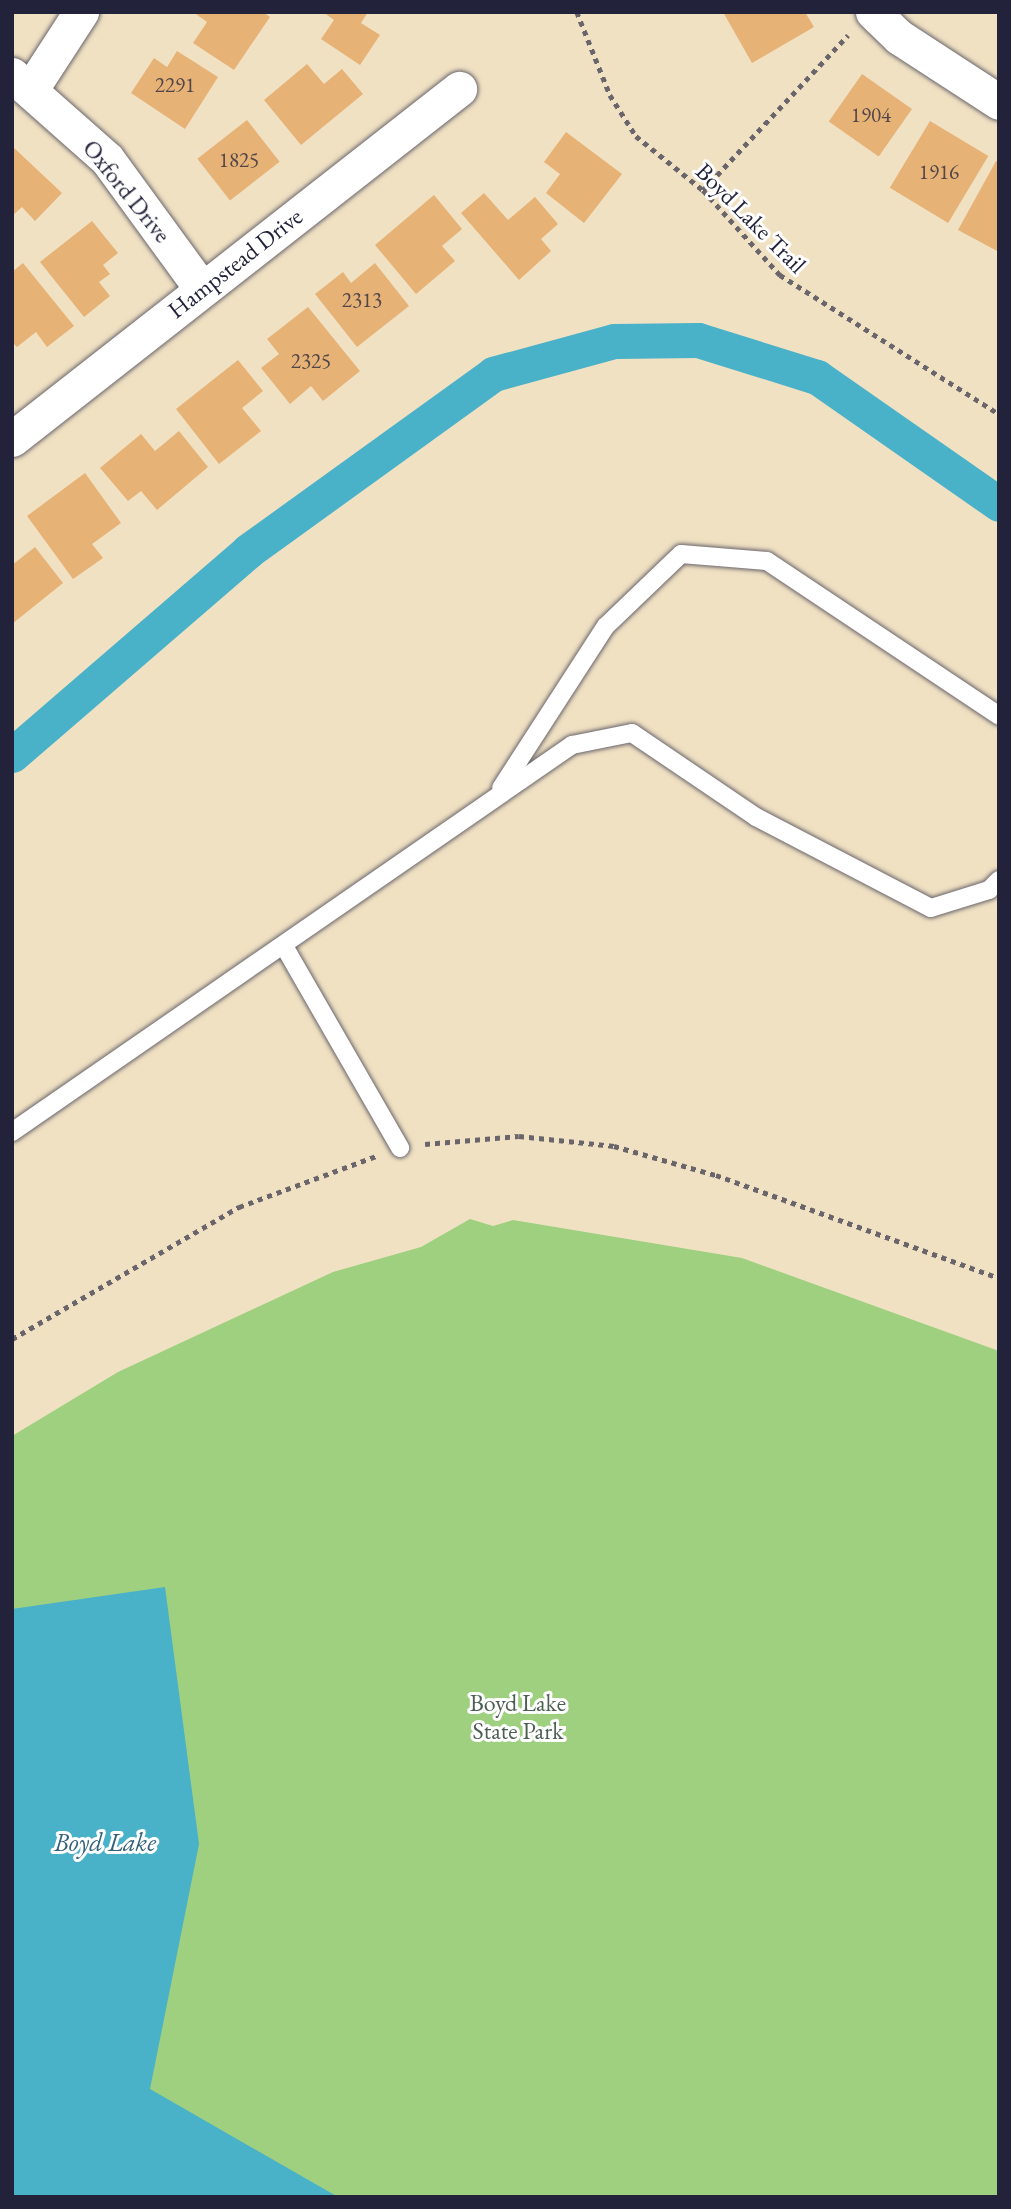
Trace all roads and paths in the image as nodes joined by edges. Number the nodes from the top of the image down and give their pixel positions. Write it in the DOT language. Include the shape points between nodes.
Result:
graph roads {
  1 [pos="81,12"];
  2 [pos="577,12"];
  3 [pos="865,19"];
  4 [pos="21,82"];
  5 [pos="459,89"];
  6 [pos="999,102"];
  7 [pos="703,190"];
  8 [pos="201,288"];
  9 [pos="999,414"];
  10 [pos="12,439"];
  11 [pos="999,716"];
  12 [pos="490,802"];
  13 [pos="999,880"];
  14 [pos="284,946"];
  15 [pos="12,1132"];
  16 [pos="400,1148"];
  17 [pos="999,1278"];
  18 [pos="12,1339"];
  1 -- 4 [label="street"];
  2 -- 7 [label="path, Boyd Lake Trail" via="610,95 636,136"];
  3 -- 6 [label="street"];
  3 -- 7 [label="path"];
  4 -- 8 [label="street, Oxford Drive" via="107,159"];
  5 -- 8 [label="street, Hampstead Drive"];
  7 -- 9 [label="path, Boyd Lake Trail" via="801,292"];
  8 -- 10 [label="street, Hampstead Drive"];
  11 -- 12 [label="lane" via="767,561 681,554 606,626 545,729"];
  12 -- 13 [label="lane" via="572,745 632,733 756,817 931,908 989,890"];
  12 -- 14 [label="lane"];
  14 -- 15 [label="lane"];
  14 -- 16 [label="lane"];
  16 -- 17 [label="path" via="519,1136 614,1146 716,1175"];
  16 -- 18 [label="path" via="239,1206"];
}
